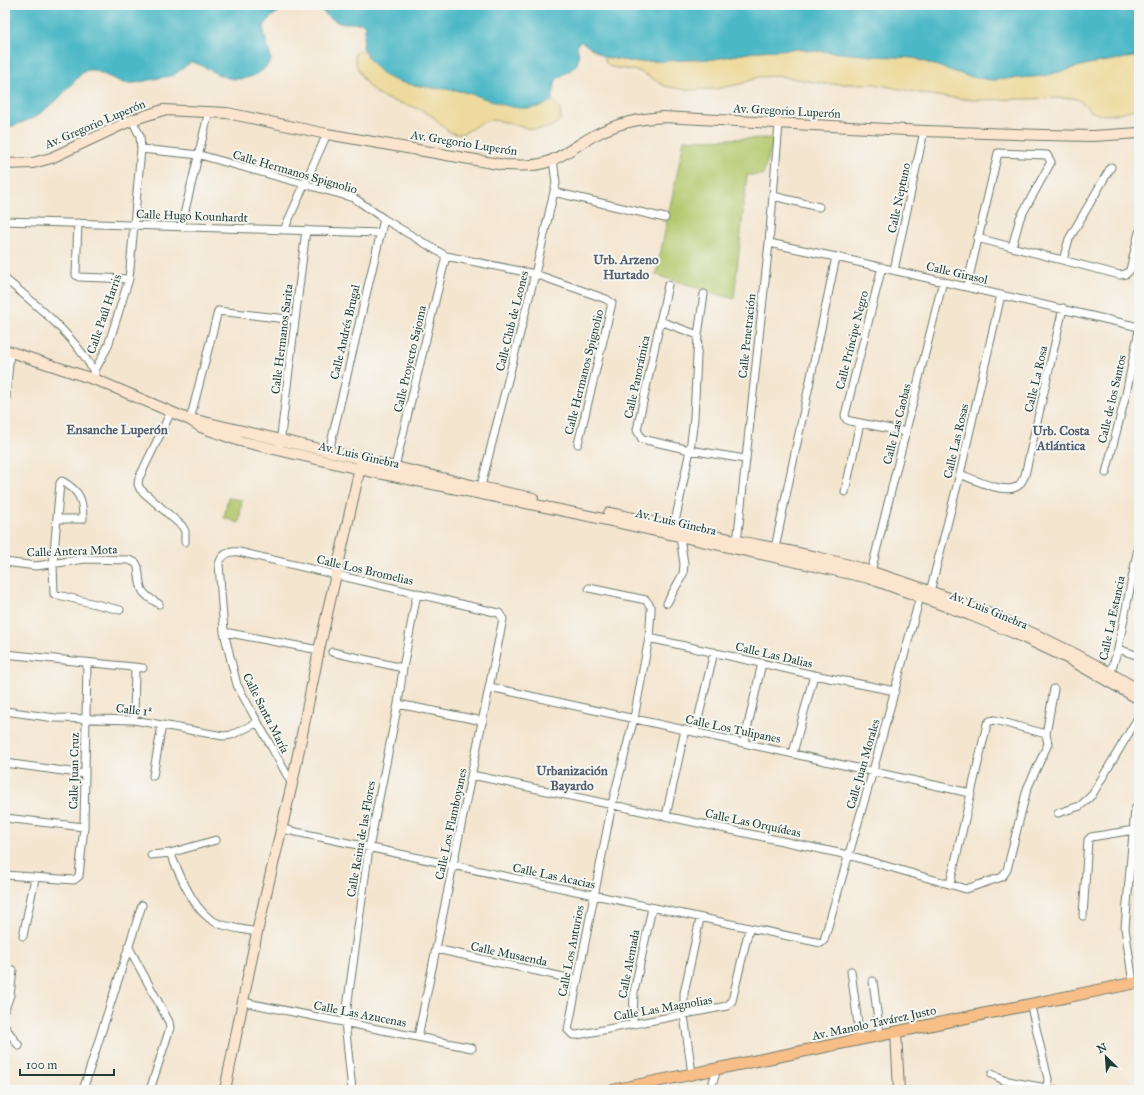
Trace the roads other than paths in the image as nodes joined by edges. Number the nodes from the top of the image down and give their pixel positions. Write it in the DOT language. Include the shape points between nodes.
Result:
graph roads {
  1 [pos="210,111"];
  2 [pos="132,120"];
  3 [pos="779,124"];
  4 [pos="924,131"];
  5 [pos="1139,133"];
  6 [pos="327,134"];
  7 [pos="141,149"];
  8 [pos="200,156"];
  9 [pos="553,160"];
  10 [pos="5,164"];
  11 [pos="1111,167"];
  12 [pos="304,184"];
  13 [pos="554,192"];
  14 [pos="773,196"];
  15 [pos="819,207"];
  16 [pos="665,218"];
  17 [pos="384,219"];
  18 [pos="5,221"];
  19 [pos="78,224"];
  20 [pos="135,226"];
  21 [pos="181,227"];
  22 [pos="284,230"];
  23 [pos="306,230"];
  24 [pos="1139,232"];
  25 [pos="379,233"];
  26 [pos="977,238"];
  27 [pos="769,243"];
  28 [pos="1012,247"];
  29 [pos="446,256"];
  30 [pos="836,257"];
  31 [pos="1063,260"];
  32 [pos="882,267"];
  33 [pos="894,270"];
  34 [pos="535,274"];
  35 [pos="5,279"];
  36 [pos="129,280"];
  37 [pos="943,281"];
  38 [pos="668,285"];
  39 [pos="967,286"];
  40 [pos="704,294"];
  41 [pos="1001,295"];
  42 [pos="1063,308"];
  43 [pos="295,320"];
  44 [pos="660,321"];
  45 [pos="1139,328"];
  46 [pos="698,336"];
  47 [pos="7,351"];
  48 [pos="96,376"];
  49 [pos="5,405"];
  50 [pos="171,412"];
  51 [pos="190,420"];
  52 [pos="860,423"];
  53 [pos="906,432"];
  54 [pos="578,444"];
  55 [pos="279,445"];
  56 [pos="690,450"];
  57 [pos="329,451"];
  58 [pos="362,459"];
  59 [pos="745,459"];
  60 [pos="359,469"];
  61 [pos="394,471"];
  62 [pos="1106,473"];
  63 [pos="960,474"];
  64 [pos="479,491"];
  65 [pos="845,492"];
  66 [pos="58,519"];
  67 [pos="674,527"];
  68 [pos="680,537"];
  69 [pos="185,542"];
  70 [pos="1139,543"];
  71 [pos="736,545"];
  72 [pos="775,548"];
  73 [pos="224,555"];
  74 [pos="5,562"];
  75 [pos="53,564"];
  76 [pos="870,575"];
  77 [pos="336,576"];
  78 [pos="589,588"];
  79 [pos="417,593"];
  80 [pos="924,593"];
  81 [pos="667,603"];
  82 [pos="159,604"];
  83 [pos="120,610"];
  84 [pos="501,615"];
  85 [pos="224,632"];
  86 [pos="649,638"];
  87 [pos="319,650"];
  88 [pos="1118,650"];
  89 [pos="332,652"];
  90 [pos="714,652"];
  91 [pos="5,654"];
  92 [pos="1139,656"];
  93 [pos="87,662"];
  94 [pos="762,663"];
  95 [pos="134,668"];
  96 [pos="143,668"];
  97 [pos="403,668"];
  98 [pos="814,675"];
  99 [pos="1110,676"];
  100 [pos="490,687"];
  101 [pos="1054,689"];
  102 [pos="1139,690"];
  103 [pos="895,691"];
  104 [pos="1139,699"];
  105 [pos="398,704"];
  106 [pos="5,711"];
  107 [pos="1139,716"];
  108 [pos="86,718"];
  109 [pos="634,718"];
  110 [pos="134,720"];
  111 [pos="483,721"];
  112 [pos="257,723"];
  113 [pos="162,724"];
  114 [pos="686,730"];
  115 [pos="695,732"];
  116 [pos="1046,734"];
  117 [pos="744,743"];
  118 [pos="793,753"];
  119 [pos="5,763"];
  120 [pos="873,771"];
  121 [pos="85,774"];
  122 [pos="472,775"];
  123 [pos="153,776"];
  124 [pos="292,784"];
  125 [pos="970,793"];
  126 [pos="612,804"];
  127 [pos="1139,805"];
  128 [pos="1058,812"];
  129 [pos="666,816"];
  130 [pos="5,818"];
  131 [pos="84,827"];
  132 [pos="282,829"];
  133 [pos="1134,830"];
  134 [pos="216,840"];
  135 [pos="369,848"];
  136 [pos="170,853"];
  137 [pos="151,855"];
  138 [pos="848,855"];
  139 [pos="454,866"];
  140 [pos="5,875"];
  141 [pos="35,878"];
  142 [pos="950,884"];
  143 [pos="593,896"];
  144 [pos="142,905"];
  145 [pos="652,908"];
  146 [pos="1083,916"];
  147 [pos="700,918"];
  148 [pos="749,929"];
  149 [pos="257,932"];
  150 [pos="23,936"];
  151 [pos="821,943"];
  152 [pos="128,946"];
  153 [pos="436,949"];
  154 [pos="13,970"];
  155 [pos="851,971"];
  156 [pos="577,980"];
  157 [pos="873,981"];
  158 [pos="1137,984"];
  159 [pos="244,1002"];
  160 [pos="5,1010"];
  161 [pos="1032,1011"];
  162 [pos="684,1015"];
  163 [pos="345,1022"];
  164 [pos="633,1024"];
  165 [pos="5,1027"];
  166 [pos="570,1033"];
  167 [pos="880,1035"];
  168 [pos="896,1035"];
  169 [pos="418,1037"];
  170 [pos="860,1039"];
  171 [pos="19,1046"];
  172 [pos="472,1048"];
  173 [pos="692,1074"];
  174 [pos="992,1074"];
  175 [pos="715,1076"];
  176 [pos="1047,1089"];
  177 [pos="82,1090"];
  178 [pos="150,1090"];
  179 [pos="225,1090"];
  180 [pos="352,1090"];
  181 [pos="614,1090"];
  182 [pos="647,1090"];
  183 [pos="710,1090"];
  184 [pos="899,1090"];
  185 [pos="1057,1090"];
  1 -- 2 [label="street, Av. Gregorio Luperón" via="163,110"];
  1 -- 6 [label="street, Av. Gregorio Luperón"];
  1 -- 8 [label="street"];
  2 -- 7 [label="street, Calle Paúl Harris" via="140,136"];
  2 -- 10 [label="street, Av. Gregorio Luperón" via="51,158 33,163"];
  3 -- 4 [label="street, Av. Gregorio Luperón"];
  3 -- 9 [label="street, Av. Gregorio Luperón" via="641,119 623,123 596,135"];
  3 -- 14 [label="street, Calle Penetración"];
  4 -- 5 [label="street, Av. Gregorio Luperón" via="1093,136"];
  4 -- 33 [label="street, Calle Neptuno"];
  6 -- 9 [label="street, Av. Gregorio Luperón" via="504,165 531,165"];
  6 -- 12 [label="street"];
  7 -- 8 [label="street, Calle Hermanos Spignolio"];
  7 -- 20 [label="street, Calle Paúl Harris"];
  8 -- 12 [label="street, Calle Hermanos Spignolio"];
  8 -- 21 [label="street"];
  9 -- 13 [label="street, Calle Club de Leones" via="556,183"];
  11 -- 31 [label="street" via="1069,239"];
  12 -- 17 [label="street, Calle Hermanos Spignolio" via="354,198"];
  12 -- 22 [label="street"];
  13 -- 16 [label="street"];
  13 -- 34 [label="street, Calle Club de Leones"];
  14 -- 15 [label="street"];
  14 -- 27 [label="street, Calle Penetración"];
  17 -- 25 [label="street, Calle Andrés Brugal"];
  17 -- 29 [label="street, Calle Hermanos Spignolio"];
  18 -- 19 [label="street, Calle Hugo Kounhardt"];
  19 -- 20 [label="street, Calle Hugo Kounhardt"];
  19 -- 36 [label="street" via="76,275"];
  20 -- 21 [label="street, Calle Hugo Kounhardt"];
  20 -- 36 [label="street, Calle Paúl Harris"];
  21 -- 22 [label="street, Calle Hugo Kounhardt"];
  22 -- 23 [label="street, Calle Hugo Kounhardt"];
  23 -- 25 [label="street, Calle Hugo Kounhardt"];
  23 -- 43 [label="street, Calle Hermanos Sarita"];
  24 -- 31 [label="street" via="1130,270 1126,274 1120,275"];
  25 -- 57 [label="street, Calle Andrés Brugal"];
  26 -- 28 [label="street"];
  26 -- 28 [label="street" via="998,153 1048,156 1051,162 1020,218"];
  26 -- 39 [label="street"];
  27 -- 30 [label="street, Calle Girasol"];
  27 -- 59 [label="street, Calle Penetración"];
  28 -- 31 [label="street"];
  29 -- 34 [label="street, Calle Hermanos Spignolio"];
  29 -- 61 [label="street, Calle Proyecto Sajoma"];
  30 -- 32 [label="street, Calle Girasol"];
  30 -- 72 [label="street"];
  32 -- 33 [label="street, Calle Girasol"];
  32 -- 52 [label="street, Calle Príncipe Negro" via="846,415 846,419"];
  33 -- 37 [label="street, Calle Girasol"];
  34 -- 54 [label="street, Calle Hermanos Spignolio" via="612,302"];
  34 -- 64 [label="street, Calle Club de Leones"];
  35 -- 48 [label="street" via="46,313 87,359"];
  36 -- 48 [label="street, Calle Paúl Harris"];
  37 -- 39 [label="street, Calle Girasol"];
  37 -- 53 [label="street, Calle Las Caobas"];
  38 -- 44 [label="street, Calle Panorámica"];
  39 -- 41 [label="street, Calle Girasol"];
  40 -- 46 [label="street"];
  41 -- 42 [label="street, Calle Girasol"];
  41 -- 63 [label="street, Calle Las Rosas"];
  42 -- 45 [label="street, Calle Girasol"];
  42 -- 63 [label="street, Calle La Rosa" via="1021,483 1016,487 1000,489"];
  43 -- 51 [label="street" via="218,311"];
  43 -- 55 [label="street, Calle Hermanos Sarita"];
  44 -- 46 [label="street"];
  44 -- 56 [label="street, Calle Panorámica" via="637,430 642,439"];
  45 -- 62 [label="street, Calle de los Santos"];
  46 -- 56 [label="street"];
  47 -- 48 [label="street, Av. Luis Ginebra"];
  47 -- 49 [label="street"];
  48 -- 50 [label="street, Av. Luis Ginebra"];
  50 -- 51 [label="street, Av. Luis Ginebra"];
  50 -- 69 [label="street" via="138,484 140,489 182,526 185,531"];
  51 -- 55 [label="street, Av. Luis Ginebra" via="201,420"];
  52 -- 53 [label="street"];
  52 -- 65 [label="street"];
  53 -- 76 [label="street, Calle Las Caobas"];
  55 -- 57 [label="street, Av. Luis Ginebra"];
  55 -- 60 [label="street, Av. Luis Ginebra"];
  56 -- 59 [label="street, Calle Panorámica"];
  56 -- 67 [label="street"];
  57 -- 58 [label="street, Av. Luis Ginebra"];
  58 -- 60 [label="street"];
  58 -- 61 [label="street, Av. Luis Ginebra"];
  59 -- 71 [label="street, Calle Penetración"];
  60 -- 61 [label="street, Av. Luis Ginebra"];
  60 -- 77 [label="street"];
  61 -- 64 [label="street, Av. Luis Ginebra"];
  63 -- 80 [label="street, Calle Las Rosas"];
  64 -- 67 [label="street, Av. Luis Ginebra"];
  64 -- 68 [label="street, Av. Luis Ginebra"];
  66 -- 66 [label="street" via="83,519 80,497 73,488 62,481"];
  66 -- 75 [label="street"];
  67 -- 71 [label="street, Av. Luis Ginebra"];
  68 -- 71 [label="street, Av. Luis Ginebra"];
  68 -- 81 [label="street" via="683,574"];
  70 -- 88 [label="street, Calle La Estancia"];
  71 -- 72 [label="street, Av. Luis Ginebra"];
  71 -- 76 [label="street, Av. Luis Ginebra"];
  72 -- 76 [label="street, Av. Luis Ginebra"];
  73 -- 77 [label="street, Calle Los Bromelias" via="228,552 239,552"];
  73 -- 85 [label="street, Calle Santa María" via="219,564"];
  74 -- 75 [label="street, Calle Antera Mota" via="36,566"];
  75 -- 82 [label="street, Calle Antera Mota" via="85,559 133,561 138,567 141,591"];
  75 -- 83 [label="street" via="55,596"];
  76 -- 80 [label="street, Av. Luis Ginebra"];
  77 -- 79 [label="street, Calle Los Bromelias"];
  77 -- 87 [label="street"];
  78 -- 86 [label="street, Calle Los Anturios" via="646,600 651,607"];
  79 -- 84 [label="street, Calle Los Bromelias"];
  79 -- 97 [label="street, Calle Reina de las Flores"];
  80 -- 99 [label="street, Av. Luis Ginebra" via="1016,626"];
  80 -- 103 [label="street, Calle Juan Morales"];
  84 -- 100 [label="street, Calle Los Flamboyanes" via="503,619"];
  85 -- 87 [label="street"];
  85 -- 112 [label="street, Calle Santa María" via="237,685"];
  86 -- 90 [label="street, Calle Las Dalias"];
  86 -- 109 [label="street, Calle Los Anturios"];
  87 -- 124 [label="street"];
  88 -- 92 [label="street"];
  88 -- 99 [label="street, Calle La Estancia"];
  89 -- 97 [label="street"];
  90 -- 94 [label="street, Calle Las Dalias"];
  90 -- 115 [label="street"];
  91 -- 93 [label="street"];
  93 -- 95 [label="street"];
  93 -- 108 [label="street, Calle Juan Cruz"];
  94 -- 98 [label="street, Calle Las Dalias"];
  94 -- 117 [label="street"];
  95 -- 96 [label="street"];
  95 -- 110 [label="street"];
  97 -- 105 [label="street, Calle Reina de las Flores"];
  98 -- 103 [label="street, Calle Las Dalias"];
  98 -- 118 [label="street"];
  99 -- 102 [label="street, Av. Luis Ginebra"];
  99 -- 104 [label="street, Av. Luis Ginebra"];
  100 -- 109 [label="street, Calle Los Tulipanes"];
  100 -- 111 [label="street, Calle Los Flamboyanes"];
  101 -- 116 [label="street"];
  103 -- 120 [label="street, Calle Juan Morales"];
  105 -- 111 [label="street"];
  105 -- 135 [label="street, Calle Reina de las Flores"];
  106 -- 108 [label="street, Calle 1ª" via="55,718"];
  107 -- 128 [label="street" via="1092,795 1080,806"];
  108 -- 110 [label="street, Calle 1ª"];
  108 -- 121 [label="street, Calle Juan Cruz"];
  109 -- 114 [label="street, Calle Los Tulipanes"];
  109 -- 126 [label="street, Calle Los Anturios"];
  110 -- 113 [label="street, Calle 1ª"];
  111 -- 122 [label="street, Calle Los Flamboyanes"];
  112 -- 113 [label="street, Calle 1ª" via="228,736"];
  112 -- 124 [label="street, Calle Santa María"];
  113 -- 123 [label="street"];
  114 -- 115 [label="street, Calle Los Tulipanes"];
  114 -- 129 [label="street"];
  115 -- 117 [label="street, Calle Los Tulipanes"];
  116 -- 125 [label="street" via="995,720 990,721 987,724"];
  116 -- 142 [label="street, Calle Las Orquídeas" via="1048,744 1027,789 1007,870 1002,877 966,889"];
  117 -- 118 [label="street, Calle Los Tulipanes"];
  118 -- 120 [label="street, Calle Los Tulipanes"];
  119 -- 121 [label="street"];
  120 -- 125 [label="street, Calle Los Tulipanes"];
  120 -- 138 [label="street, Calle Juan Morales"];
  121 -- 131 [label="street, Calle Juan Cruz"];
  122 -- 126 [label="street, Calle Las Orquídeas"];
  122 -- 139 [label="street, Calle Los Flamboyanes"];
  124 -- 132 [label="street"];
  125 -- 142 [label="street"];
  126 -- 129 [label="street, Calle Las Orquídeas"];
  126 -- 143 [label="street, Calle Los Anturios"];
  127 -- 133 [label="street" via="1135,809"];
  129 -- 138 [label="street, Calle Las Orquídeas"];
  130 -- 131 [label="street"];
  131 -- 141 [label="street, Calle Juan Cruz" via="77,879"];
  132 -- 135 [label="street, Calle Las Acacias"];
  132 -- 149 [label="street"];
  133 -- 146 [label="street" via="1091,837 1088,840"];
  133 -- 158 [label="street" via="1125,928"];
  134 -- 136 [label="street"];
  135 -- 139 [label="street, Calle Las Acacias"];
  135 -- 163 [label="street, Calle Reina de las Flores"];
  136 -- 137 [label="street"];
  136 -- 149 [label="street" via="187,889 206,916 227,926"];
  138 -- 142 [label="street, Calle Las Orquídeas"];
  138 -- 151 [label="street, Calle Juan Morales"];
  139 -- 143 [label="street, Calle Las Acacias"];
  139 -- 153 [label="street, Calle Los Flamboyanes"];
  140 -- 141 [label="street"];
  141 -- 150 [label="street"];
  143 -- 145 [label="street, Calle Las Acacias"];
  143 -- 156 [label="street, Calle Los Anturios"];
  144 -- 152 [label="street"];
  145 -- 147 [label="street, Calle Las Acacias"];
  145 -- 164 [label="street, Calle Alemada" via="634,992"];
  147 -- 148 [label="street, Calle Las Acacias"];
  147 -- 162 [label="street" via="684,993"];
  148 -- 151 [label="street, Calle Las Acacias"];
  148 -- 162 [label="street, Calle Las Magnolias" via="732,1001 722,1008"];
  149 -- 159 [label="street"];
  152 -- 177 [label="street"];
  152 -- 178 [label="street" via="170,1028"];
  153 -- 156 [label="street, Calle Musaenda"];
  153 -- 169 [label="street, Calle Los Flamboyanes"];
  154 -- 160 [label="street"];
  155 -- 170 [label="street"];
  156 -- 166 [label="street, Calle Los Anturios" via="568,1026"];
  157 -- 167 [label="street"];
  158 -- 161 [label="main road, Av. Manolo Tavárez Justo"];
  158 -- 168 [label="main road, Av. Manolo Tavárez Justo"];
  159 -- 163 [label="street, Calle Las Azucenas"];
  159 -- 179 [label="street"];
  161 -- 168 [label="main road, Av. Manolo Tavárez Justo"];
  161 -- 176 [label="street" via="1048,1079"];
  162 -- 164 [label="street, Calle Las Magnolias"];
  162 -- 173 [label="street"];
  163 -- 169 [label="street, Calle Las Azucenas"];
  163 -- 180 [label="street, Calle Reina de las Flores"];
  164 -- 166 [label="street, Calle Las Magnolias" via="577,1035"];
  165 -- 171 [label="street"];
  167 -- 168 [label="main road, Av. Manolo Tavárez Justo"];
  167 -- 170 [label="main road, Av. Manolo Tavárez Justo"];
  168 -- 175 [label="main road, Av. Manolo Tavárez Justo"];
  168 -- 184 [label="street"];
  169 -- 172 [label="street, Calle Las Azucenas"];
  170 -- 173 [label="main road, Av. Manolo Tavárez Justo"];
  173 -- 181 [label="main road, Av. Manolo Tavárez Justo"];
  174 -- 176 [label="street" via="1003,1080"];
  175 -- 182 [label="main road, Av. Manolo Tavárez Justo"];
  175 -- 183 [label="street"];
  176 -- 185 [label="street"];
}
